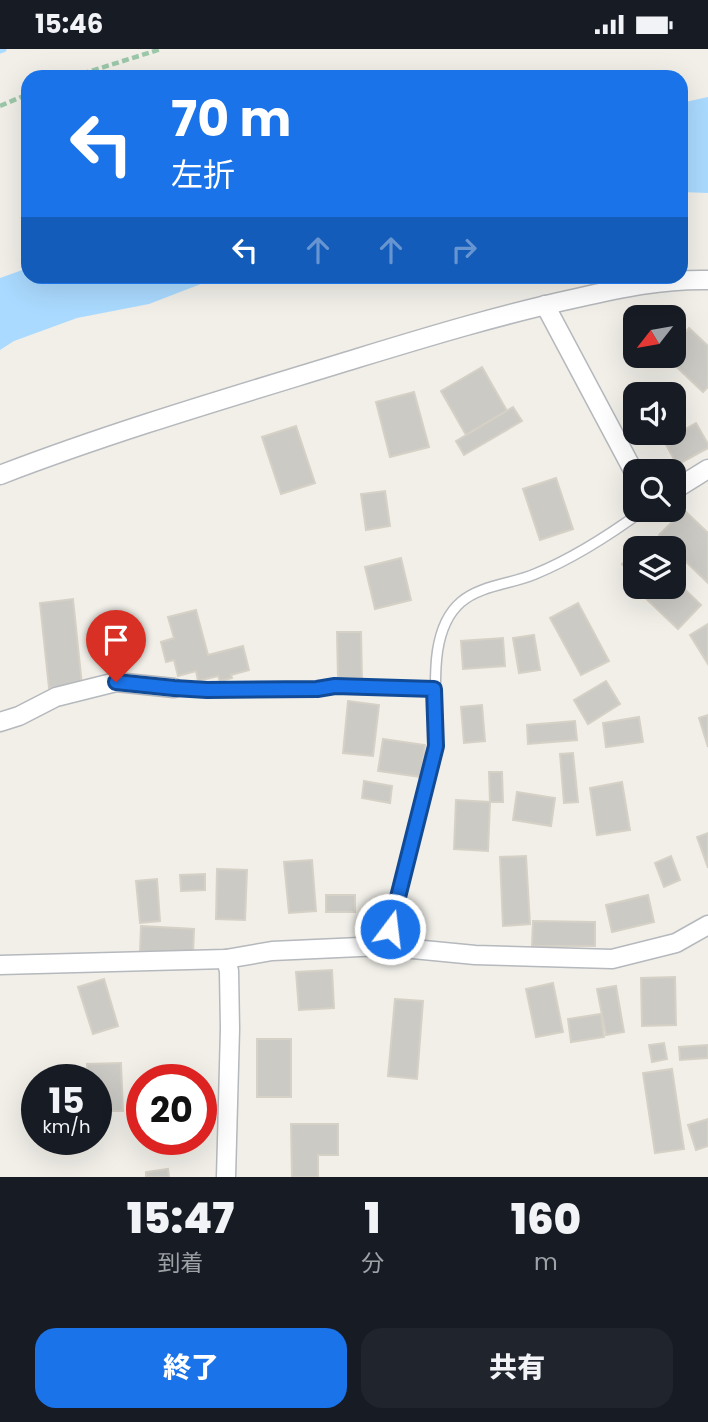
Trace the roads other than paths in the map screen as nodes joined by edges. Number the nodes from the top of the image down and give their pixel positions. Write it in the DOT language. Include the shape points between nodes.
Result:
graph roads {
  1 [pos="688,280"];
  2 [pos="708,280"];
  3 [pos="647,284"];
  4 [pos="545,305"];
  5 [pos="627,459"];
  6 [pos="708,469"];
  7 [pos="0,475"];
  8 [pos="686,483"];
  9 [pos="627,522"];
  10 [pos="174,688"];
  11 [pos="434,689"];
  12 [pos="0,722"];
  13 [pos="708,925"];
  14 [pos="382,946"];
  15 [pos="226,959"];
  16 [pos="0,965"];
  17 [pos="226,1177"];
  1 -- 2 [label="street"];
  3 -- 4 [label="street"];
  4 -- 5 [label="street"];
  4 -- 7 [label="street" via="135,427"];
  6 -- 8 [label="street"];
  9 -- 11 [label="lane" via="561,562 461,601 440,636"];
  10 -- 11 [label="lane"];
  10 -- 12 [label="street" via="116,682 57,697"];
  11 -- 14 [label="lane" via="436,746"];
  13 -- 14 [label="street" via="676,943 612,960"];
  14 -- 15 [label="street" via="272,951"];
  15 -- 16 [label="street"];
  15 -- 17 [label="street" via="230,1029"];
}
